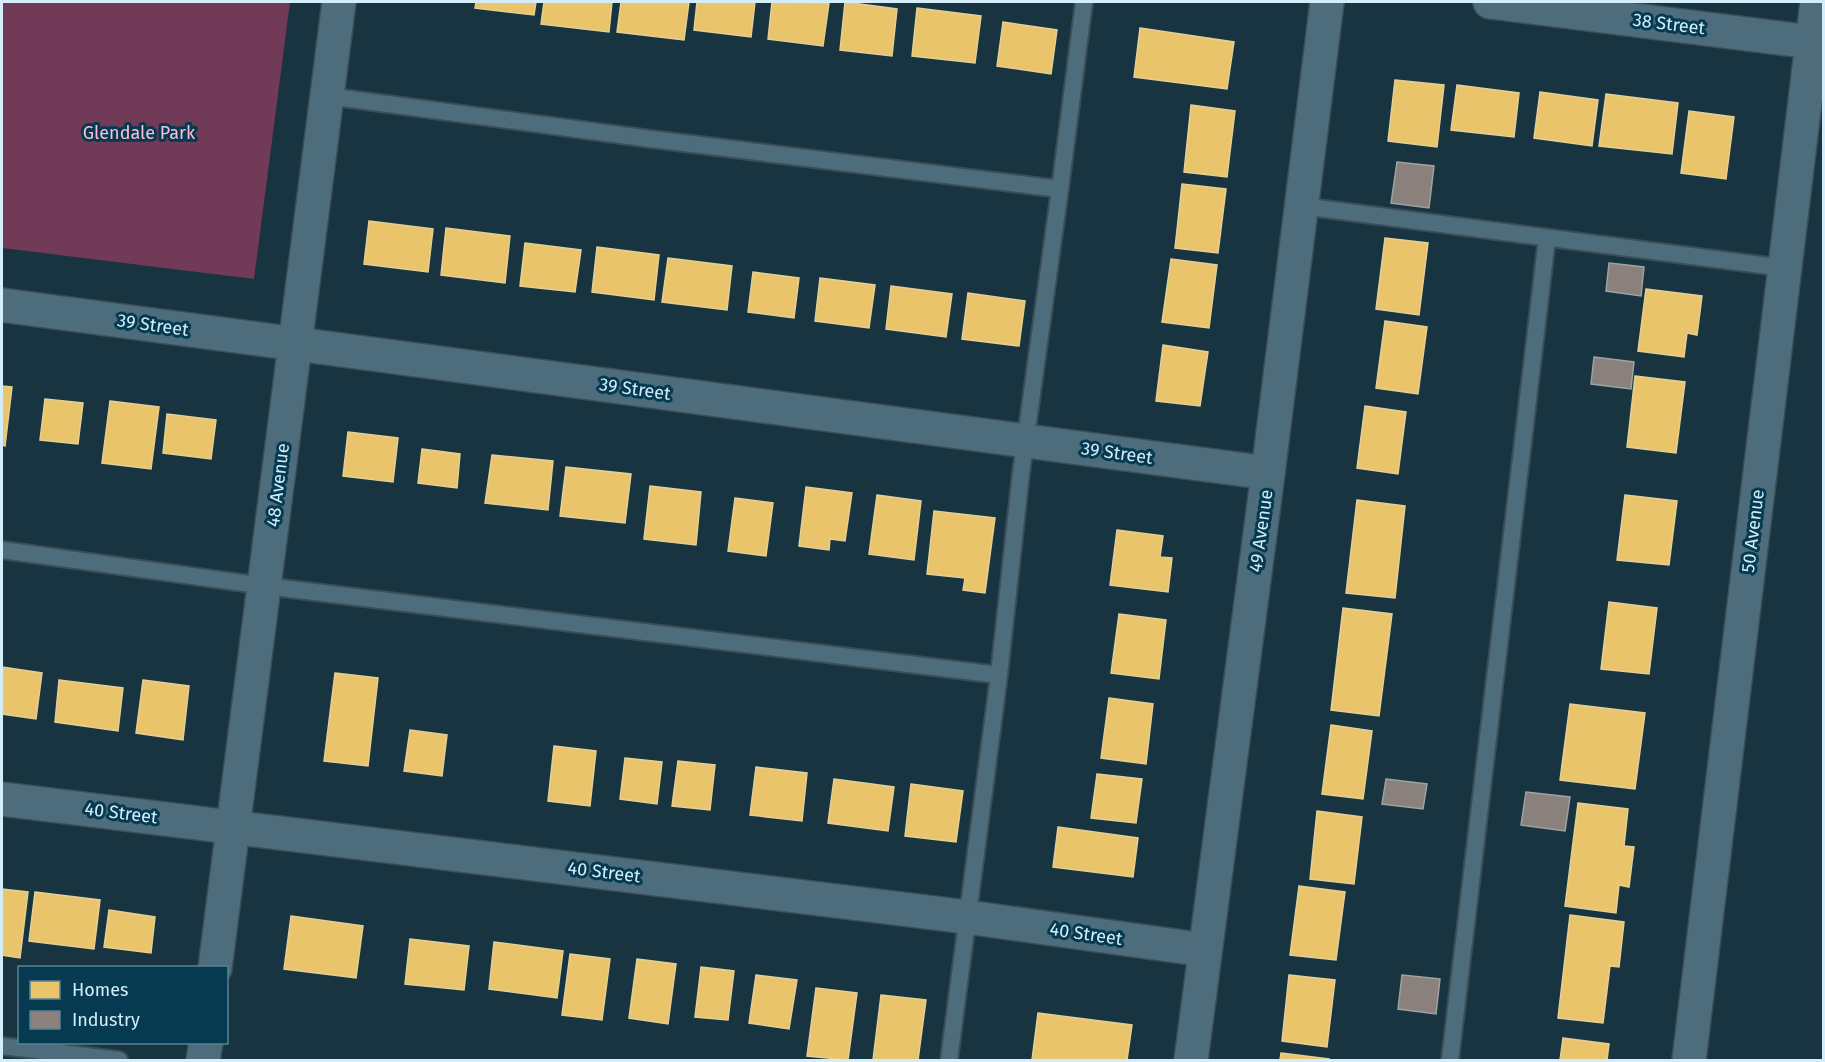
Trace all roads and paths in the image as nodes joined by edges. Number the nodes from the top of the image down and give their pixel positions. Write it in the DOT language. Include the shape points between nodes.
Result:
graph roads {
  1 [pos="339,2"];
  2 [pos="1083,2"];
  3 [pos="1327,2"];
  4 [pos="1490,2"];
  5 [pos="1817,2"];
  6 [pos="1812,42"];
  7 [pos="327,96"];
  8 [pos="1060,189"];
  9 [pos="1301,206"];
  10 [pos="1547,237"];
  11 [pos="1785,268"];
  12 [pos="2,305"];
  13 [pos="296,344"];
  14 [pos="1026,441"];
  15 [pos="1268,472"];
  16 [pos="2,550"];
  17 [pos="265,586"];
  18 [pos="999,675"];
  19 [pos="2,799"];
  20 [pos="234,827"];
  21 [pos="967,917"];
  22 [pos="1205,950"];
  23 [pos="215,966"];
  24 [pos="206,1044"];
  25 [pos="2,1046"];
  26 [pos="119,1060"];
  27 [pos="203,1060"];
  28 [pos="949,1060"];
  29 [pos="1191,1060"];
  30 [pos="1450,1060"];
  31 [pos="1689,1060"];
  1 -- 7 [label="street, 48 Avenue"];
  2 -- 8 [label="lane"];
  3 -- 9 [label="street, 49 Avenue"];
  4 -- 6 [label="street, 38 Street"];
  5 -- 6 [label="street, 50 Avenue"];
  6 -- 11 [label="street, 50 Avenue"];
  7 -- 8 [label="lane"];
  7 -- 13 [label="street, 48 Avenue"];
  8 -- 14 [label="lane"];
  9 -- 10 [label="lane"];
  9 -- 15 [label="street, 49 Avenue"];
  10 -- 11 [label="lane"];
  10 -- 30 [label="lane"];
  11 -- 31 [label="street, 50 Avenue"];
  12 -- 13 [label="street, 39 Street"];
  13 -- 14 [label="street, 39 Street"];
  13 -- 17 [label="street, 48 Avenue"];
  14 -- 15 [label="street, 39 Street"];
  14 -- 18 [label="lane"];
  15 -- 22 [label="street, 49 Avenue"];
  16 -- 17 [label="lane"];
  17 -- 18 [label="lane"];
  17 -- 20 [label="street, 48 Avenue"];
  18 -- 21 [label="lane"];
  19 -- 20 [label="street, 40 Street"];
  20 -- 21 [label="street, 40 Street"];
  20 -- 23 [label="street, 48 Avenue"];
  21 -- 22 [label="street, 40 Street"];
  21 -- 28 [label="lane"];
  22 -- 29 [label="street, 49 Avenue"];
  24 -- 27 [label="street"];
  25 -- 26 [label="lane"];
}
